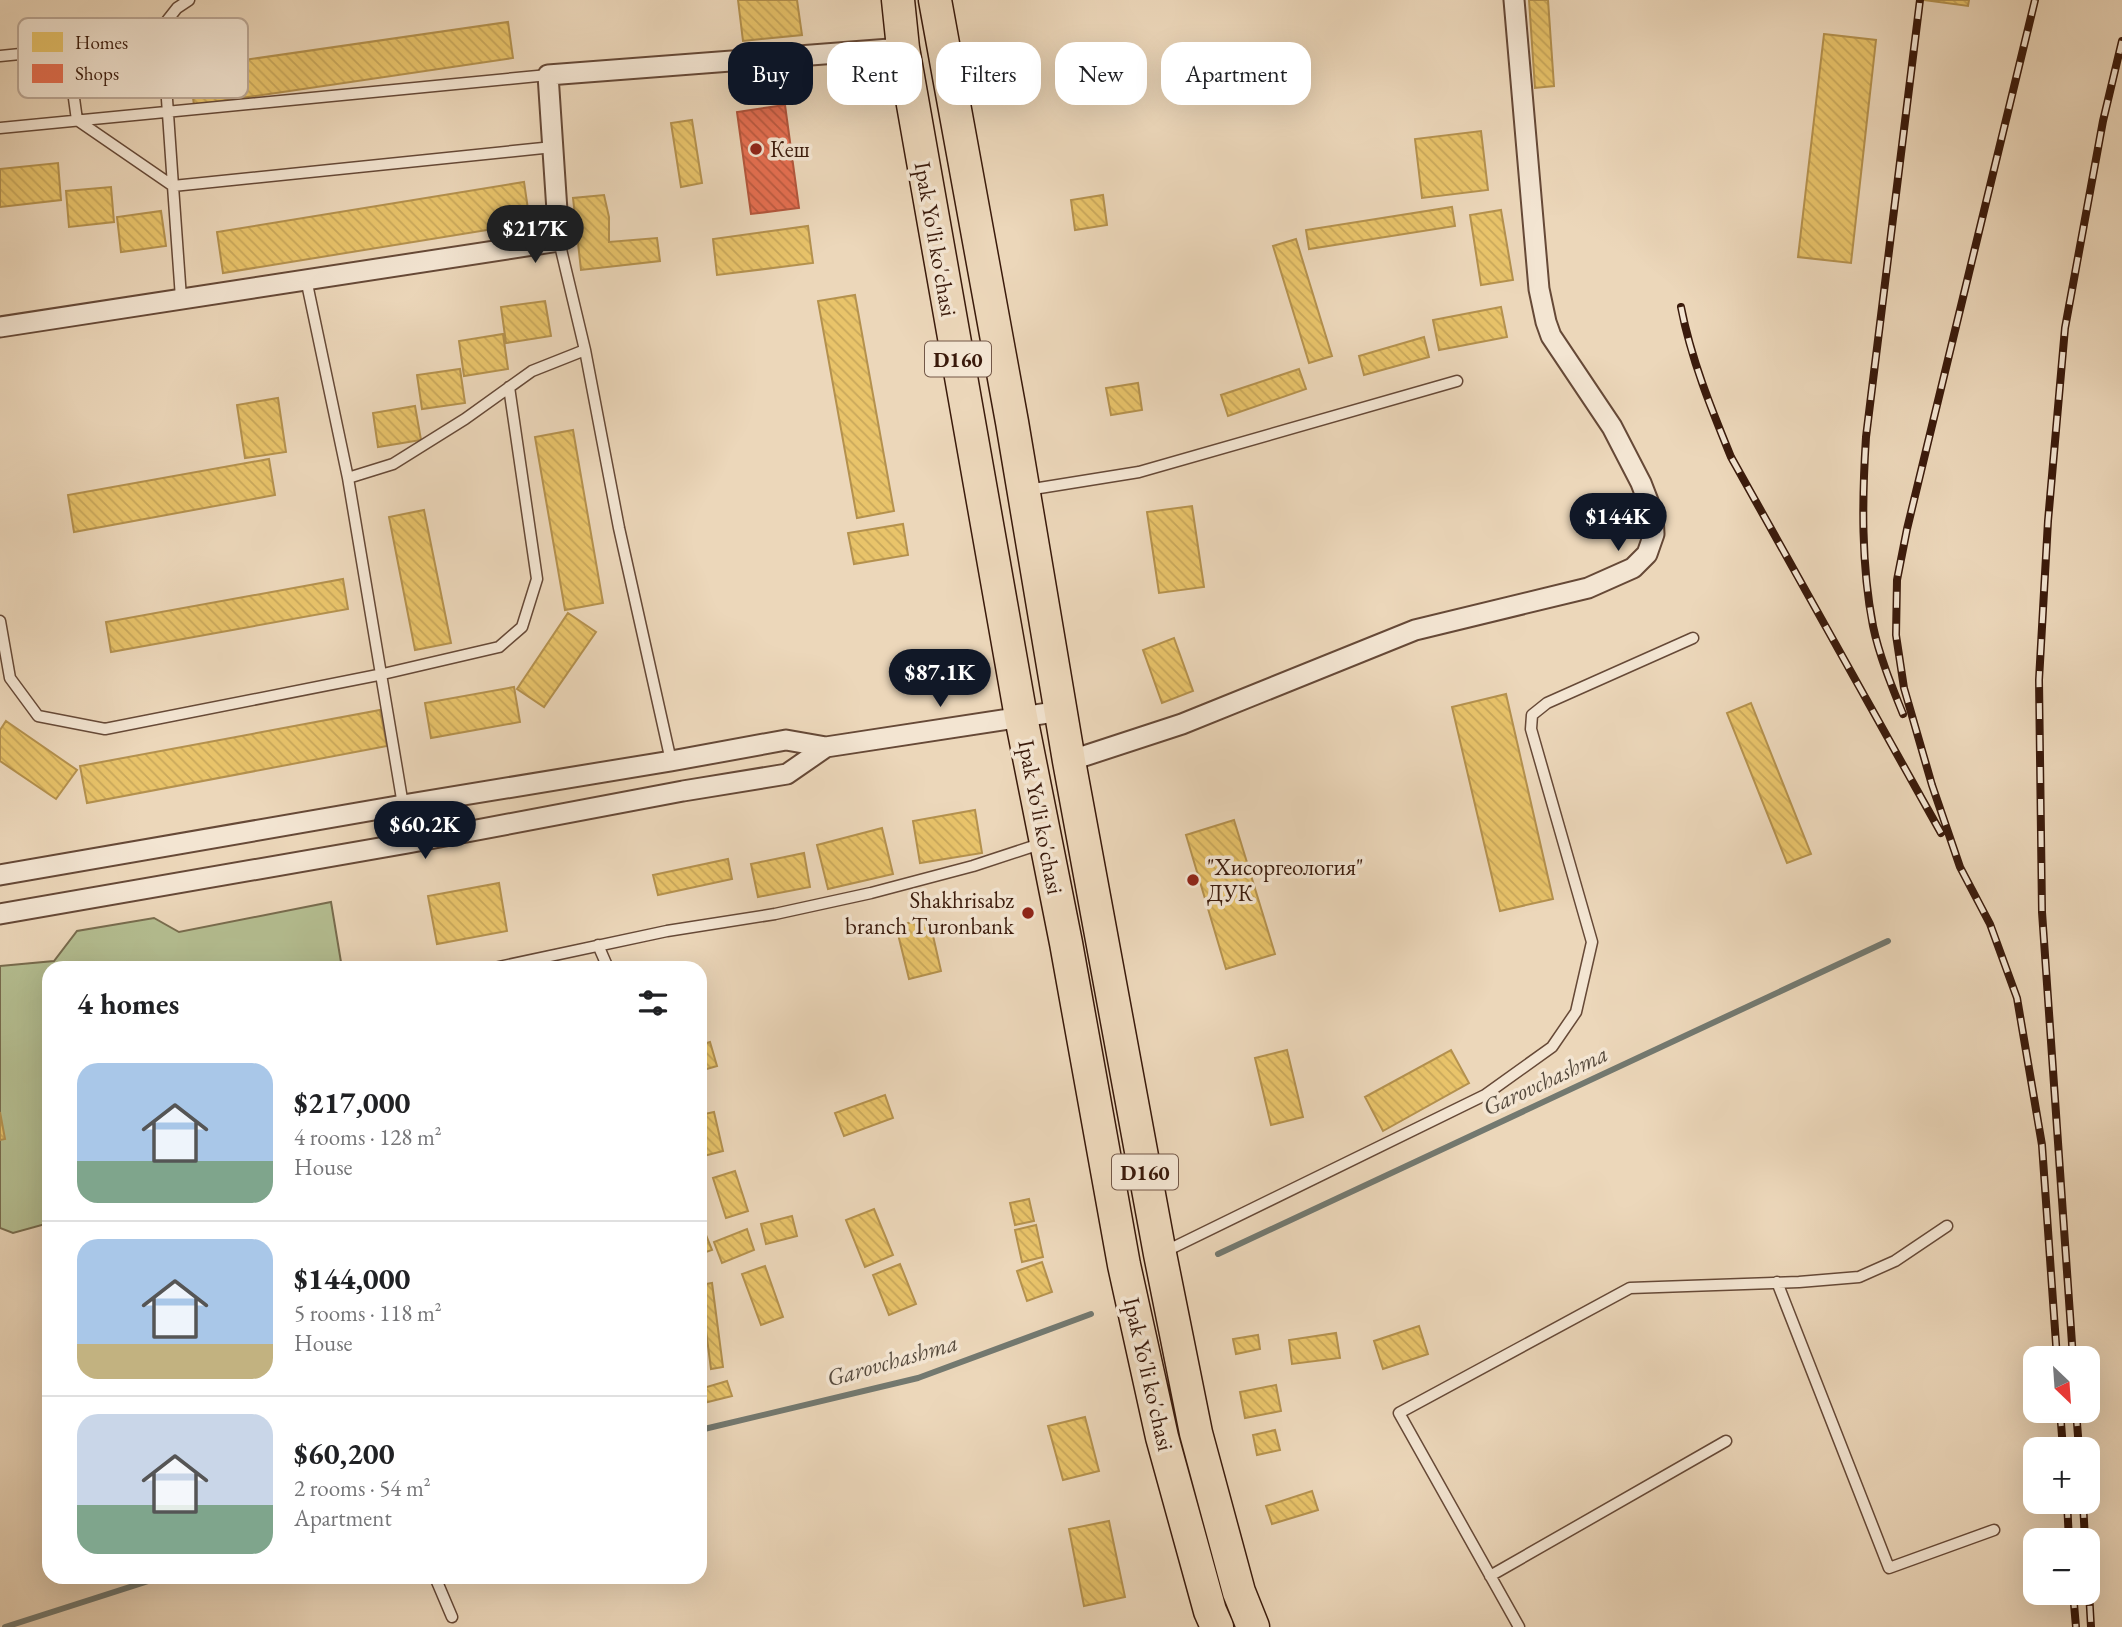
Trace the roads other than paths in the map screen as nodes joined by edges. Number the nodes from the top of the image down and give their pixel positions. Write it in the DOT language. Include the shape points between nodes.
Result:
graph roads {
  1 [pos="189,0"];
  2 [pos="898,0"];
  3 [pos="935,0"];
  4 [pos="1514,0"];
  5 [pos="169,18"];
  6 [pos="902,42"];
  7 [pos="18,54"];
  8 [pos="827,54"];
  9 [pos="0,56"];
  10 [pos="548,75"];
  11 [pos="74,98"];
  12 [pos="165,98"];
  13 [pos="912,105"];
  14 [pos="166,112"];
  15 [pos="77,120"];
  16 [pos="0,128"];
  17 [pos="553,147"];
  18 [pos="173,186"];
  19 [pos="559,241"];
  20 [pos="306,279"];
  21 [pos="181,299"];
  22 [pos="0,327"];
  23 [pos="585,349"];
  24 [pos="1457,381"];
  25 [pos="509,387"];
  26 [pos="348,478"];
  27 [pos="1023,491"];
  28 [pos="0,621"];
  29 [pos="1693,638"];
  30 [pos="2,643"];
  31 [pos="383,674"];
  32 [pos="1061,711"];
  33 [pos="1021,718"];
  34 [pos="826,747"];
  35 [pos="671,761"];
  36 [pos="1069,761"];
  37 [pos="403,805"];
  38 [pos="1047,842"];
  39 [pos="0,875"];
  40 [pos="0,914"];
  41 [pos="598,945"];
  42 [pos="526,961"];
  43 [pos="605,961"];
  44 [pos="1947,1226"];
  45 [pos="1160,1254"];
  46 [pos="1777,1282"];
  47 [pos="1726,1441"];
  48 [pos="1994,1530"];
  49 [pos="1490,1576"];
  50 [pos="438,1584"];
  51 [pos="452,1617"];
  52 [pos="1217,1627"];
  53 [pos="1253,1627"];
  54 [pos="1519,1627"];
  1 -- 5 [label="lane"];
  2 -- 6 [label="main road, Ipak Yo'li ko'chasi / D160"];
  3 -- 27 [label="main road, Ipak Yo'li ko'chasi / D160"];
  4 -- 36 [label="street" via="1539,289 1546,322 1641,483 1653,514 1654,534 1647,554 1633,568 1588,588 1415,631 1182,724"];
  7 -- 9 [label="lane"];
  8 -- 10 [label="street"];
  10 -- 14 [label="lane"];
  10 -- 17 [label="street"];
  11 -- 15 [label="lane"];
  12 -- 14 [label="lane"];
  13 -- 33 [label="main road, Ipak Yo'li ko'chasi / D160"];
  14 -- 15 [label="lane"];
  14 -- 18 [label="lane"];
  15 -- 16 [label="lane"];
  15 -- 18 [label="lane"];
  17 -- 18 [label="lane"];
  17 -- 19 [label="street"];
  18 -- 21 [label="lane"];
  19 -- 20 [label="street"];
  19 -- 23 [label="lane"];
  20 -- 21 [label="street"];
  20 -- 26 [label="lane"];
  21 -- 22 [label="street"];
  23 -- 25 [label="lane" via="531,371"];
  23 -- 35 [label="lane"];
  24 -- 27 [label="lane" via="1139,472"];
  25 -- 26 [label="lane" via="393,464"];
  25 -- 31 [label="lane" via="537,579 522,627 499,647"];
  26 -- 31 [label="lane"];
  27 -- 32 [label="main road, Ipak Yo'li ko'chasi / D160"];
  28 -- 30 [label="lane"];
  29 -- 45 [label="lane" via="1547,703 1532,715 1531,729 1592,942 1576,1012 1552,1047 1485,1095"];
  30 -- 31 [label="lane" via="10,678 38,716 105,729"];
  31 -- 37 [label="lane"];
  32 -- 33 [label="street"];
  32 -- 36 [label="main road, Ipak Yo'li ko'chasi / D160"];
  33 -- 34 [label="street"];
  33 -- 38 [label="main road, Ipak Yo'li ko'chasi / D160"];
  34 -- 35 [label="street" via="786,740"];
  34 -- 40 [label="street" via="787,774"];
  35 -- 37 [label="street"];
  36 -- 45 [label="main road, Ipak Yo'li ko'chasi / D160"];
  37 -- 39 [label="street"];
  38 -- 41 [label="lane" via="871,893"];
  38 -- 52 [label="main road, Ipak Yo'li ko'chasi / D160" via="1124,1265 1156,1411"];
  41 -- 42 [label="lane"];
  41 -- 43 [label="lane"];
  44 -- 46 [label="lane" via="1895,1261 1860,1277"];
  45 -- 53 [label="main road, Ipak Yo'li ko'chasi / D160" via="1196,1433 1239,1592"];
  46 -- 48 [label="lane" via="1889,1568"];
  46 -- 49 [label="lane" via="1630,1288 1399,1413"];
  47 -- 49 [label="lane"];
  49 -- 54 [label="lane"];
  50 -- 51 [label="lane"];
}
